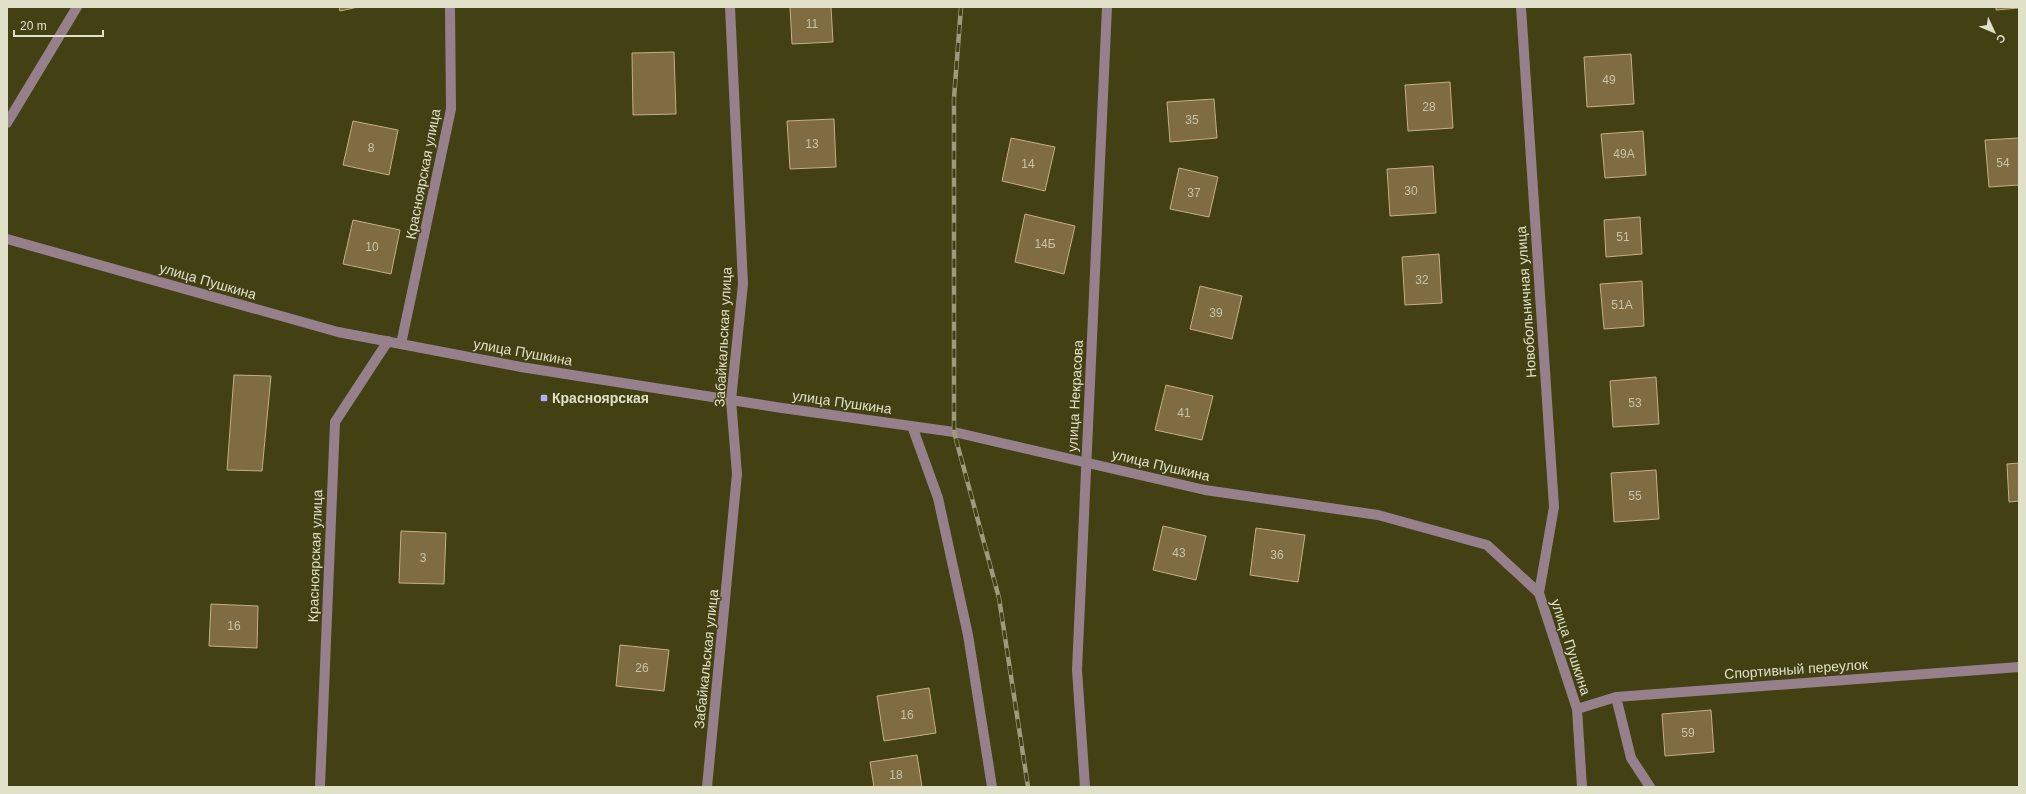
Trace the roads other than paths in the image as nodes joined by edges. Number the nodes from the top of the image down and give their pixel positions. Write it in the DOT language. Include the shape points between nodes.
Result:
graph roads {
  1 [pos="77,7"];
  2 [pos="450,7"];
  3 [pos="730,7"];
  4 [pos="1107,7"];
  5 [pos="1521,7"];
  6 [pos="7,123"];
  7 [pos="7,239"];
  8 [pos="388,342"];
  9 [pos="401,344"];
  10 [pos="731,400"];
  11 [pos="912,426"];
  12 [pos="1087,462"];
  13 [pos="1538,593"];
  14 [pos="2019,667"];
  15 [pos="1616,697"];
  16 [pos="1577,709"];
  17 [pos="320,787"];
  18 [pos="707,787"];
  19 [pos="992,787"];
  20 [pos="1085,787"];
  21 [pos="1582,787"];
  22 [pos="1650,787"];
  1 -- 6 [label="street"];
  2 -- 9 [label="street, Красноярская улица" via="451,110"];
  3 -- 10 [label="street, Забайкальская улица" via="742,284"];
  4 -- 12 [label="street, улица Некрасова"];
  5 -- 13 [label="street, Новобольничная улица" via="1554,507"];
  7 -- 8 [label="street, улица Пушкина" via="338,332"];
  8 -- 9 [label="street, улица Пушкина"];
  8 -- 17 [label="street, Красноярская улица" via="335,422"];
  9 -- 10 [label="street, улица Пушкина"];
  10 -- 11 [label="street, улица Пушкина"];
  10 -- 18 [label="street, Забайкальская улица" via="737,474"];
  11 -- 12 [label="street, улица Пушкина" via="954,432"];
  11 -- 19 [label="street" via="938,498 968,635"];
  12 -- 13 [label="street, улица Пушкина" via="1205,490 1378,515 1487,545"];
  12 -- 20 [label="street, улица Некрасова" via="1077,670"];
  13 -- 16 [label="street, улица Пушкина"];
  14 -- 15 [label="street, Спортивный переулок"];
  15 -- 16 [label="street, Спортивный переулок"];
  15 -- 22 [label="street" via="1630,758"];
  16 -- 21 [label="street"];
}
